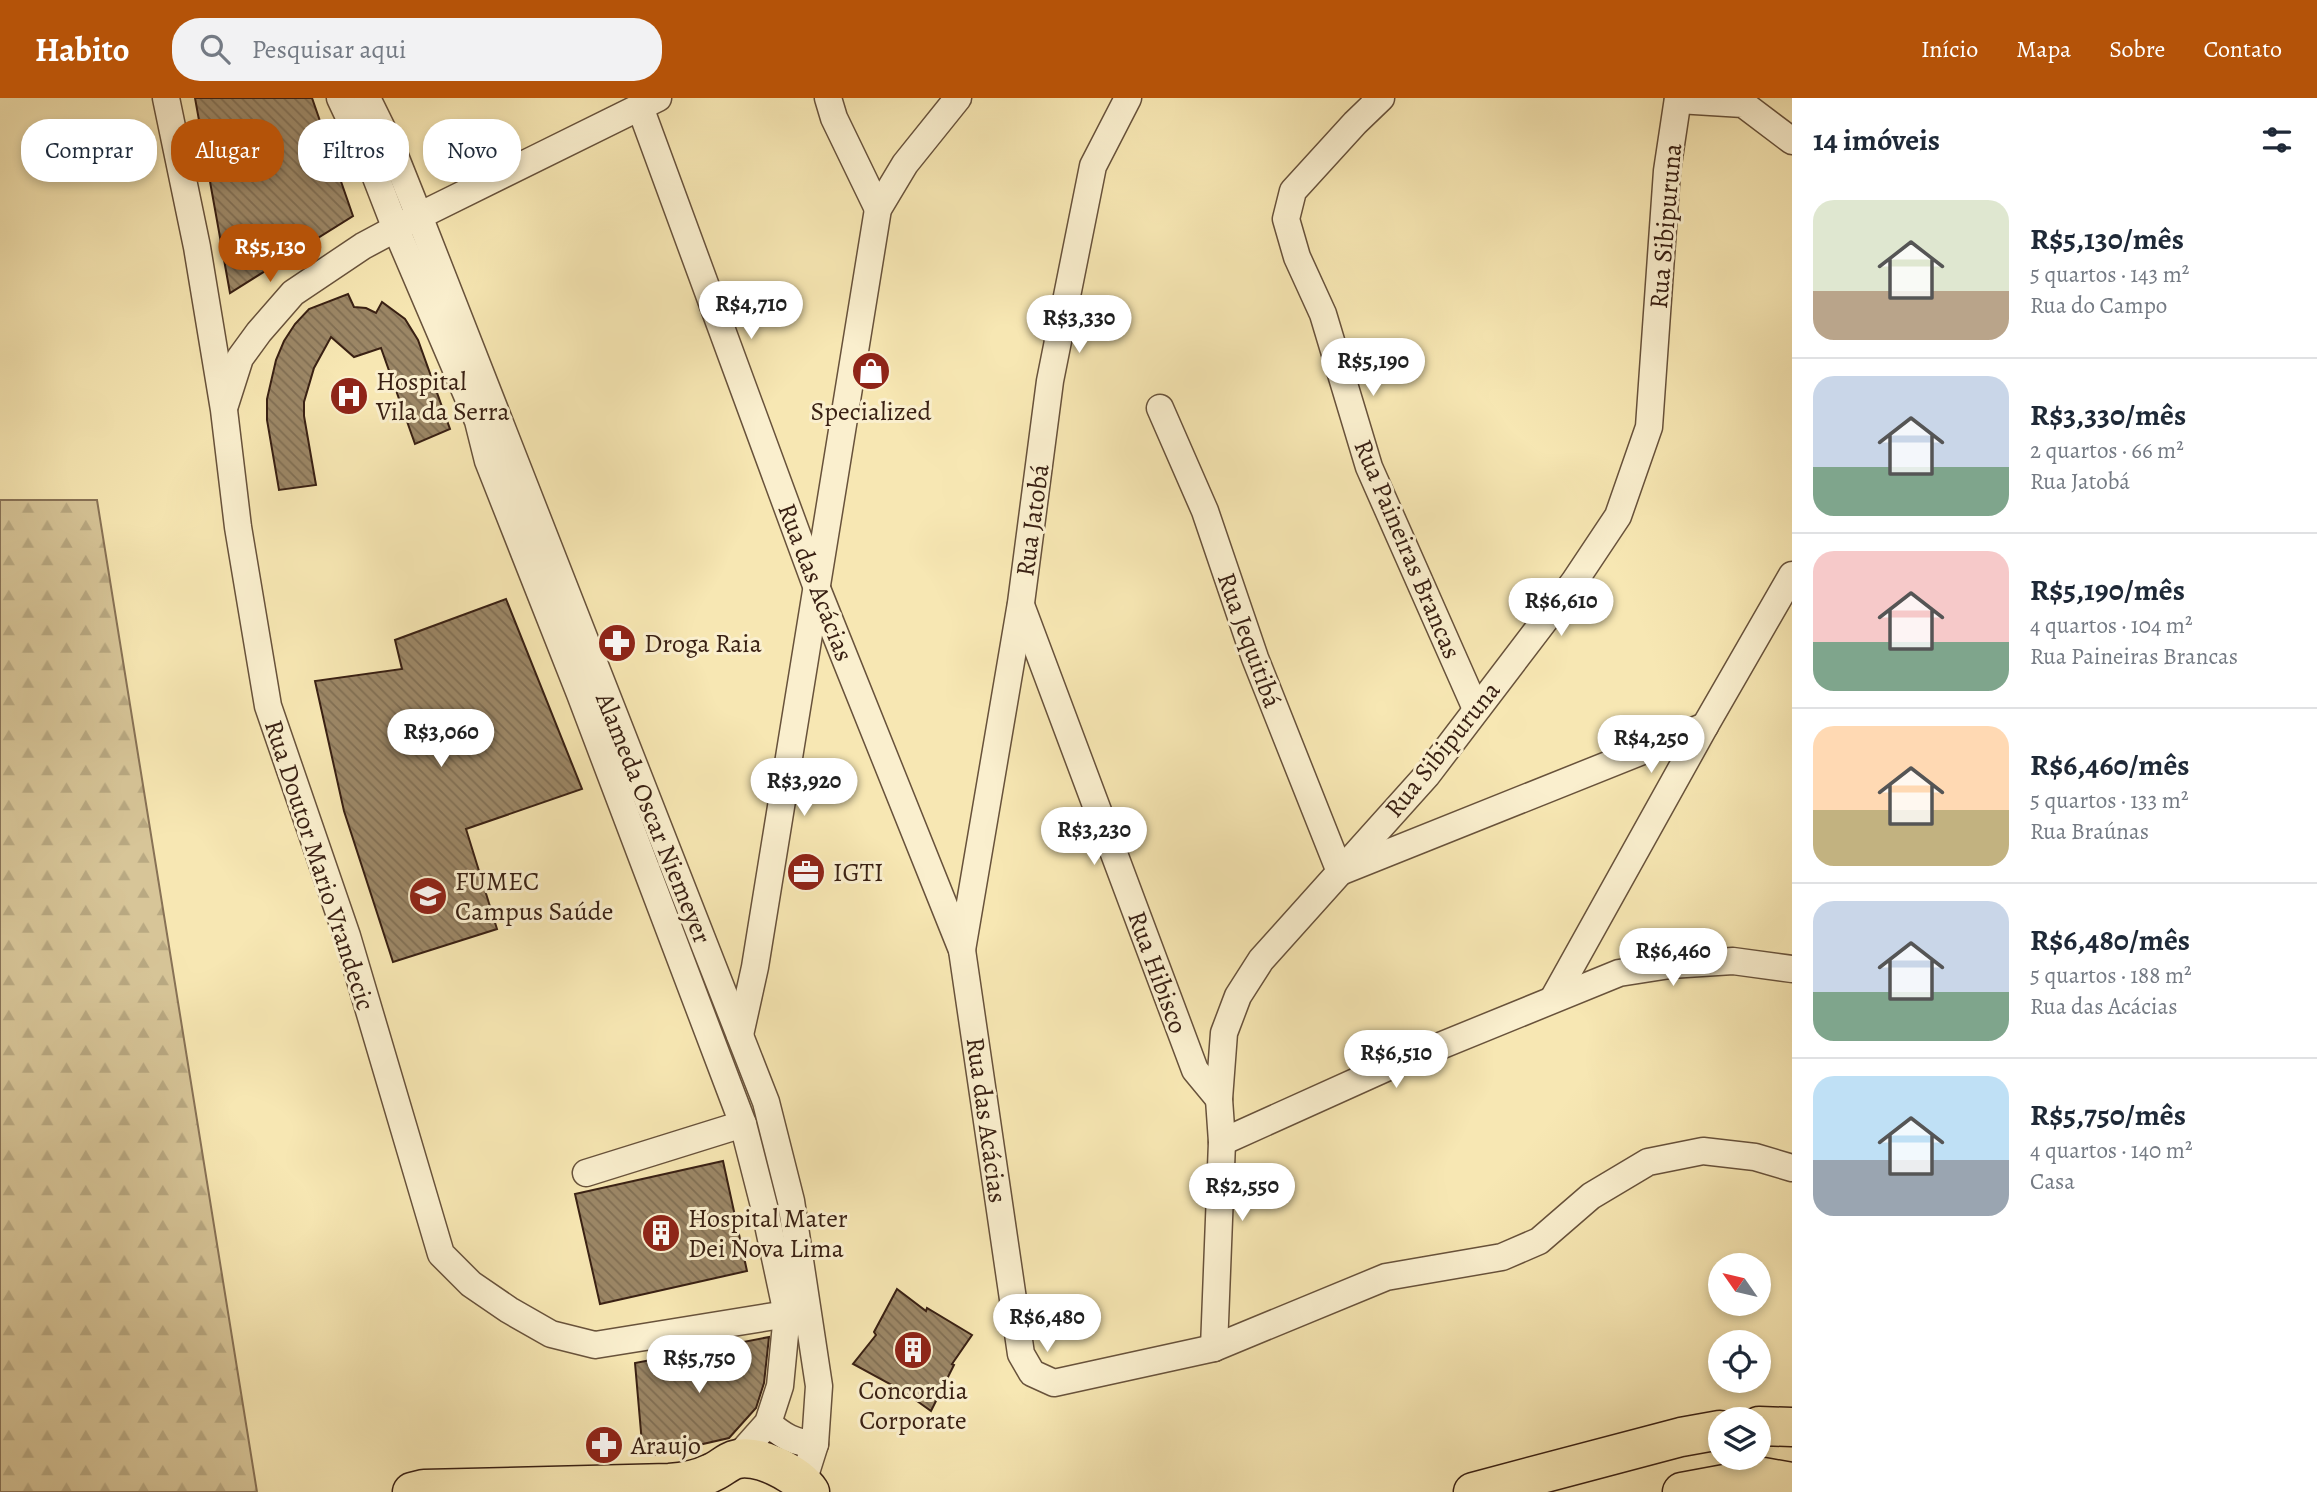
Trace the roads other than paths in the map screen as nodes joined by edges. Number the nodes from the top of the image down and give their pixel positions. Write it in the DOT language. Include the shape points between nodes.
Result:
graph roads {
  1 [pos="166,98"];
  2 [pos="340,98"];
  3 [pos="367,98"];
  4 [pos="828,98"];
  5 [pos="958,98"];
  6 [pos="1128,98"];
  7 [pos="1381,98"];
  8 [pos="1678,99"];
  9 [pos="649,103"];
  10 [pos="1792,141"];
  11 [pos="878,209"];
  12 [pos="419,216"];
  13 [pos="396,229"];
  14 [pos="1160,408"];
  15 [pos="224,410"];
  16 [pos="530,533"];
  17 [pos="1792,575"];
  18 [pos="818,591"];
  19 [pos="1021,603"];
  20 [pos="1476,709"];
  21 [pos="1705,726"];
  22 [pos="1340,872"];
  23 [pos="962,950"];
  24 [pos="1792,969"];
  25 [pos="1553,999"];
  26 [pos="740,1035"];
  27 [pos="1219,1099"];
  28 [pos="743,1124"];
  29 [pos="1222,1142"];
  30 [pos="1792,1168"];
  31 [pos="586,1173"];
  32 [pos="787,1314"];
  33 [pos="1214,1348"];
  34 [pos="768,1423"];
  35 [pos="1771,1426"];
  36 [pos="1792,1427"];
  37 [pos="1708,1432"];
  38 [pos="815,1444"];
  39 [pos="733,1475"];
  40 [pos="1792,1482"];
  41 [pos="803,1489"];
  42 [pos="412,1492"];
  43 [pos="1473,1492"];
  44 [pos="1682,1492"];
  1 -- 15 [label="street, Rua Doutor Mario Vrandecic"];
  2 -- 13 [label="street, Alameda Oscar Niemeyer"];
  3 -- 12 [label="street, Alameda Oscar Niemeyer"];
  4 -- 11 [label="street"];
  5 -- 11 [label="street" via="905,164"];
  6 -- 19 [label="street, Rua Jatobá" via="1093,166 1050,381"];
  7 -- 20 [label="street, Rua Paineiras Brancas" via="1293,191 1286,219 1297,257 1323,313 1369,467"];
  8 -- 10 [label="street" via="1743,104"];
  8 -- 20 [label="street, Rua Sibipuruna" via="1667,172 1649,427 1618,516 1574,582"];
  9 -- 12 [label="street"];
  9 -- 18 [label="street, Rua das Acácias"];
  11 -- 18 [label="street"];
  12 -- 13 [label="street"];
  12 -- 16 [label="street, Alameda Oscar Niemeyer"];
  13 -- 15 [label="street" via="293,293 240,358"];
  13 -- 16 [label="street, Alameda Oscar Niemeyer" via="478,421 488,461"];
  14 -- 22 [label="street, Rua Jequitibá" via="1205,511 1255,658"];
  15 -- 32 [label="street, Rua Doutor Mario Vrandecic" via="268,706 347,936 441,1254 471,1284 509,1310 551,1334 596,1345"];
  16 -- 26 [label="street, Alameda Oscar Niemeyer"];
  16 -- 28 [label="street, Alameda Oscar Niemeyer" via="580,694"];
  17 -- 21 [label="street"];
  18 -- 23 [label="street, Rua das Acácias"];
  18 -- 26 [label="street"];
  19 -- 23 [label="street, Rua Jatobá"];
  19 -- 27 [label="street, Rua Hibisco" via="1195,1070"];
  20 -- 22 [label="street, Rua Sibipuruna" via="1427,775"];
  21 -- 22 [label="street"];
  21 -- 25 [label="street"];
  22 -- 27 [label="street, Rua Sibipuruna" via="1261,960 1238,996 1224,1033"];
  23 -- 33 [label="street, Rua das Acácias" via="1021,1354 1031,1373 1054,1383"];
  24 -- 25 [label="street" via="1733,961 1670,965 1619,973"];
  25 -- 29 [label="street"];
  26 -- 38 [label="street, Alameda Oscar Niemeyer" via="766,1102 791,1201 818,1386"];
  27 -- 29 [label="street, Rua Sibipuruna"];
  28 -- 31 [label="street"];
  28 -- 32 [label="street, Alameda Oscar Niemeyer"];
  29 -- 33 [label="street, Rua Sibipuruna"];
  30 -- 33 [label="street, Rua das Acácias" via="1703,1150 1648,1163 1591,1196 1539,1241 1502,1257 1386,1277"];
  32 -- 34 [label="street, Alameda Oscar Niemeyer" via="780,1386"];
  34 -- 38 [label="street" via="783,1436"];
  34 -- 39 [label="street, Alameda Oscar Niemeyer"];
  35 -- 36 [label="highway"];
  37 -- 43 [label="highway"];
  38 -- 41 [label="street, Alameda Oscar Niemeyer"];
  39 -- 41 [label="highway" via="763,1462 789,1471"];
  39 -- 42 [label="highway" via="669,1483"];
  40 -- 44 [label="highway" via="1763,1477"];
}
